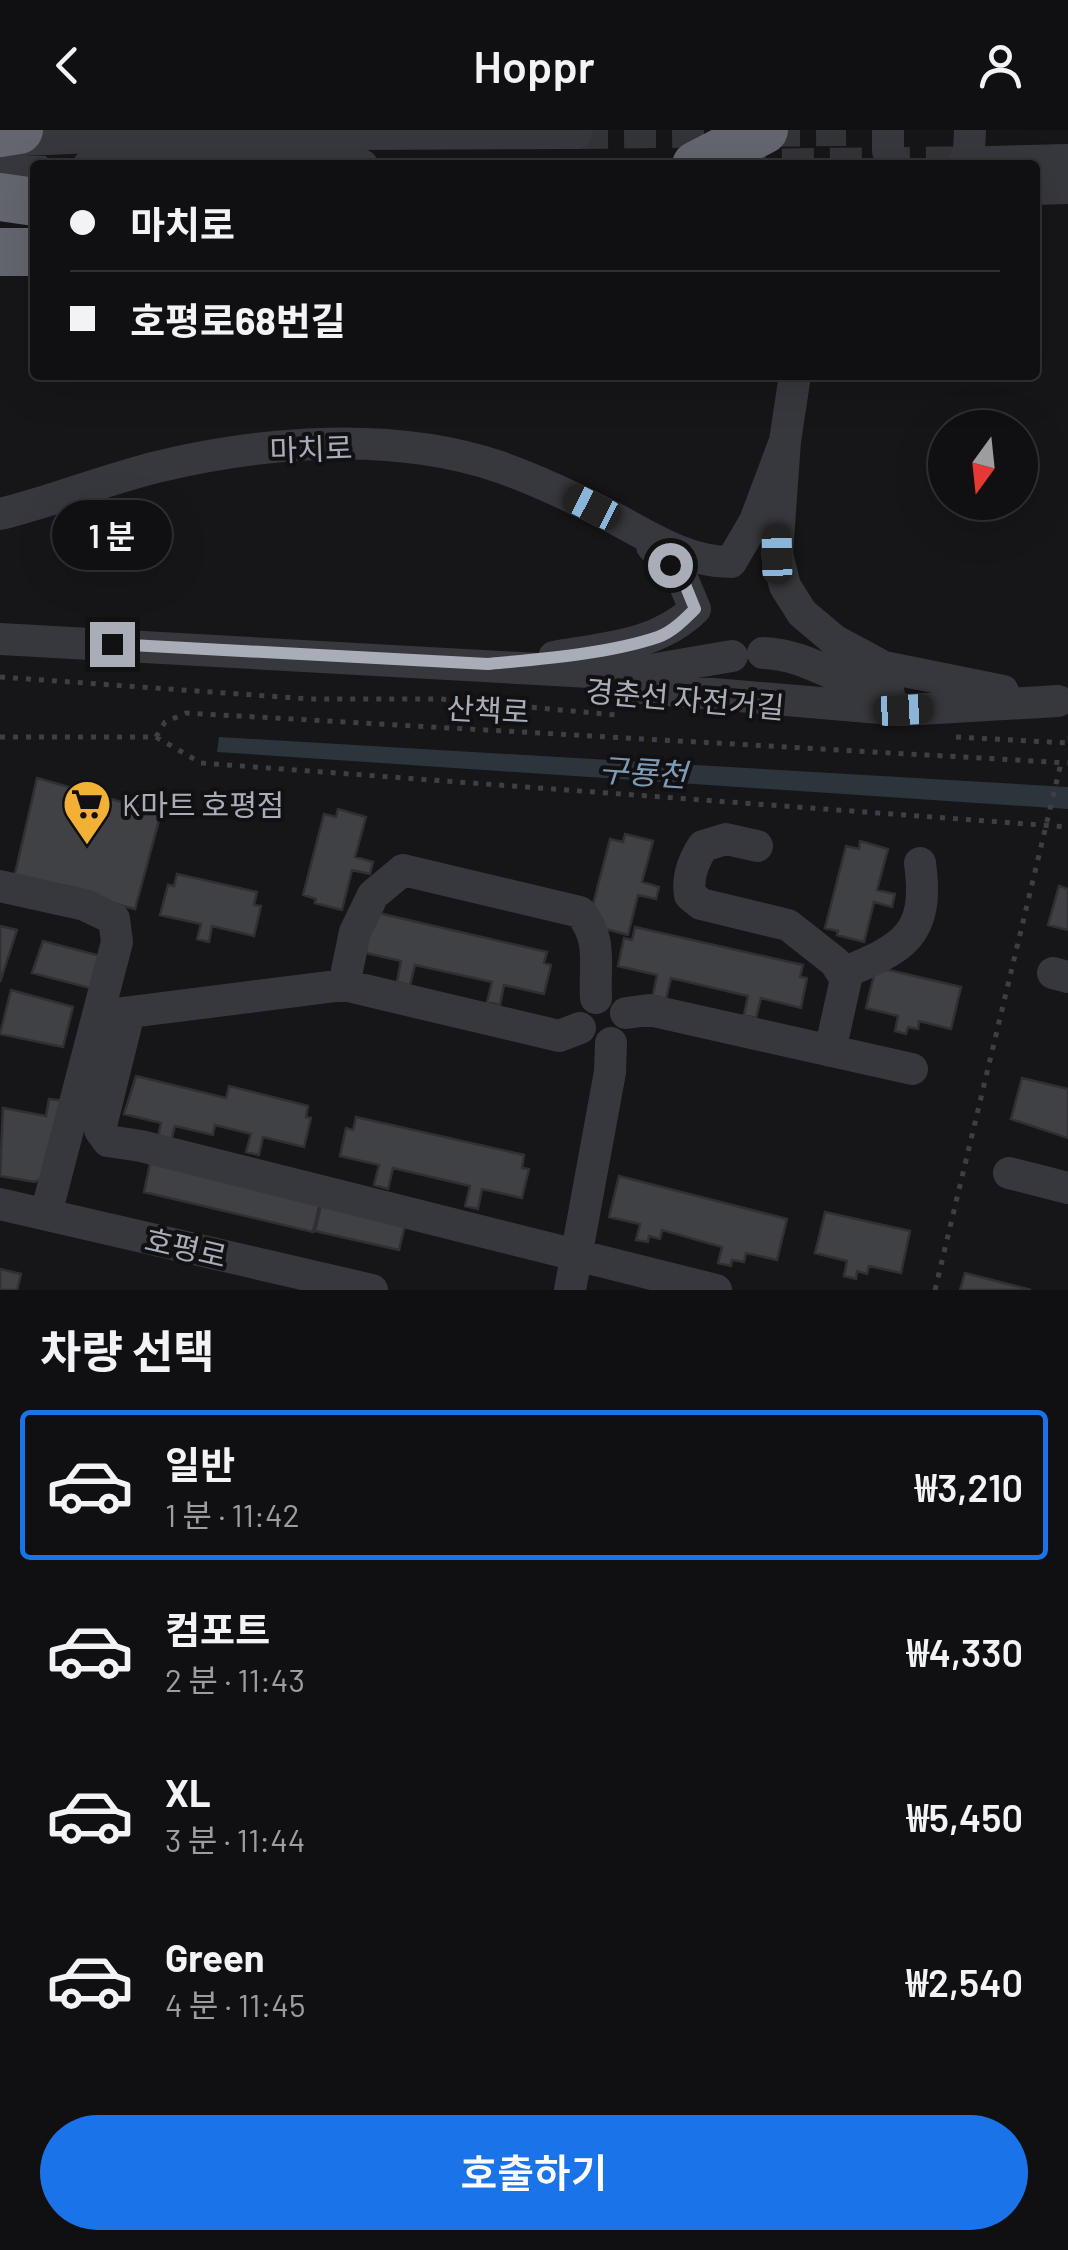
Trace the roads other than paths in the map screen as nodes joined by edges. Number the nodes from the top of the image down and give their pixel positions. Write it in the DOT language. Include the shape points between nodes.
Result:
graph roads {
  1 [pos="19,130"];
  2 [pos="764,130"];
  3 [pos="970,130"];
  4 [pos="0,133"];
  5 [pos="576,133"];
  6 [pos="0,141"];
  7 [pos="706,160"];
  8 [pos="975,160"];
  9 [pos="1068,160"];
  10 [pos="1040,161"];
  11 [pos="30,168"];
  12 [pos="0,169"];
  13 [pos="1068,188"];
  14 [pos="1040,189"];
  15 [pos="0,197"];
  16 [pos="30,201"];
  17 [pos="0,252"];
  18 [pos="30,252"];
  19 [pos="795,380"];
  20 [pos="784,441"];
  21 [pos="0,514"];
  22 [pos="616,519"];
  23 [pos="731,562"];
  24 [pos="785,586"];
  25 [pos="695,609"];
  26 [pos="0,639"];
  27 [pos="748,654"];
  28 [pos="488,664"];
  29 [pos="1063,702"];
  30 [pos="757,846"];
  31 [pos="920,863"];
  32 [pos="0,886"];
  33 [pos="842,973"];
  34 [pos="344,985"];
  35 [pos="596,998"];
  36 [pos="626,1013"];
  37 [pos="114,1014"];
  38 [pos="580,1028"];
  39 [pos="611,1044"];
  40 [pos="830,1051"];
  41 [pos="912,1069"];
  42 [pos="1009,1173"];
  43 [pos="1068,1188"];
  44 [pos="0,1204"];
  45 [pos="46,1214"];
  46 [pos="576,1256"];
  47 [pos="372,1290"];
  48 [pos="570,1290"];
  49 [pos="716,1290"];
  1 -- 4 [label="highway"];
  2 -- 7 [label="highway"];
  3 -- 8 [label="street"];
  5 -- 6 [label="street" via="141,134"];
  9 -- 10 [label="street"];
  11 -- 12 [label="street"];
  13 -- 14 [label="street"];
  15 -- 16 [label="highway"];
  17 -- 18 [label="highway"];
  19 -- 20 [label="street"];
  20 -- 23 [label="street" via="755,521"];
  20 -- 24 [label="street" via="777,533"];
  21 -- 22 [label="street, 마치로" via="202,458 348,446 470,458"];
  22 -- 23 [label="street, 마치로" via="694,558"];
  22 -- 25 [label="street, 마치로" via="670,565"];
  23 -- 24 [label="street" via="762,565"];
  23 -- 25 [label="street" via="705,580"];
  24 -- 27 [label="street" via="791,600 786,632"];
  24 -- 29 [label="street" via="818,629 884,667"];
  25 -- 27 [label="street" via="705,639 717,650"];
  25 -- 28 [label="street" via="660,636"];
  26 -- 28 [label="street"];
  27 -- 28 [label="street" via="627,674"];
  27 -- 29 [label="street" via="798,657 855,686 896,696"];
  28 -- 29 [label="street" via="648,691 903,710"];
  30 -- 33 [label="street" via="726,839 703,846 690,895 701,904 788,925"];
  31 -- 33 [label="street" via="920,905 910,938 890,954"];
  32 -- 37 [label="street" via="84,905 114,919"];
  33 -- 40 [label="street" via="844,994"];
  34 -- 35 [label="street" via="355,932 372,895 403,870 580,912 598,946"];
  34 -- 37 [label="street"];
  34 -- 38 [label="street" via="559,1036"];
  35 -- 36 [label="street" via="620,1002"];
  35 -- 38 [label="street" via="585,1005"];
  36 -- 39 [label="street" via="622,1037"];
  36 -- 40 [label="street" via="649,1010"];
  37 -- 45 [label="street"];
  37 -- 46 [label="street" via="100,1130 108,1141"];
  38 -- 39 [label="street" via="587,1039"];
  39 -- 46 [label="street"];
  40 -- 41 [label="street"];
  42 -- 43 [label="street"];
  44 -- 45 [label="street, 호평로"];
  45 -- 47 [label="street, 호평로"];
  46 -- 48 [label="street"];
  46 -- 49 [label="street"];
}
